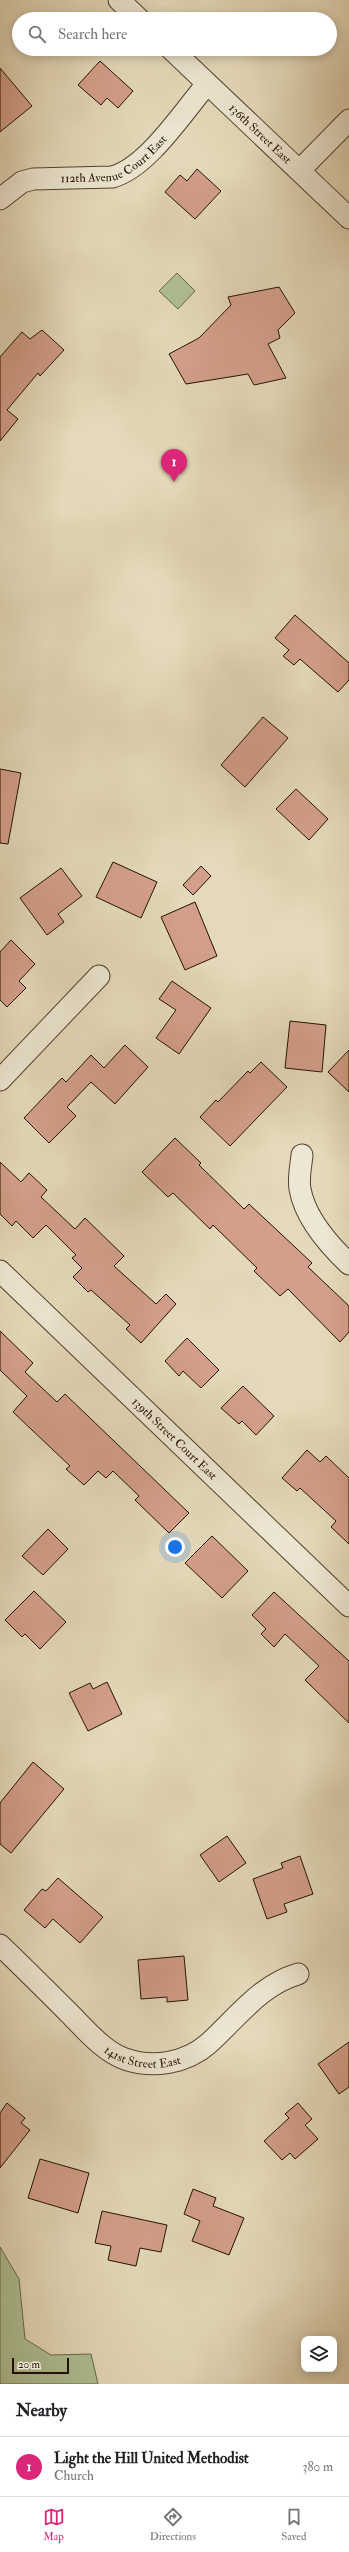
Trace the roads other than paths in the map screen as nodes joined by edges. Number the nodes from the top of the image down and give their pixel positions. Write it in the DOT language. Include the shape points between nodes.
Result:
graph roads {
  1 [pos="119,0"];
  2 [pos="132,12"];
  3 [pos="177,56"];
  4 [pos="207,84"];
  5 [pos="349,120"];
  6 [pos="300,170"];
  7 [pos="0,199"];
  8 [pos="349,218"];
  9 [pos="99,976"];
  10 [pos="0,1080"];
  11 [pos="302,1155"];
  12 [pos="349,1264"];
  13 [pos="0,1271"];
  14 [pos="349,1606"];
  15 [pos="0,1945"];
  16 [pos="298,1974"];
  1 -- 2 [label="street"];
  3 -- 4 [label="street, 136th Street East"];
  4 -- 6 [label="street, 136th Street East"];
  4 -- 7 [label="street, 112th Avenue Court East" via="153,147 122,174 112,177 33,179 22,182"];
  5 -- 6 [label="street"];
  6 -- 8 [label="street, 136th Street East"];
  9 -- 10 [label="street"];
  11 -- 12 [label="street" via="300,1188 307,1211"];
  13 -- 14 [label="street, 139th Street Court East"];
  15 -- 16 [label="street, 141st Street East" via="95,2038 124,2059 143,2064 165,2063 191,2057 264,1990 279,1979"];
}
